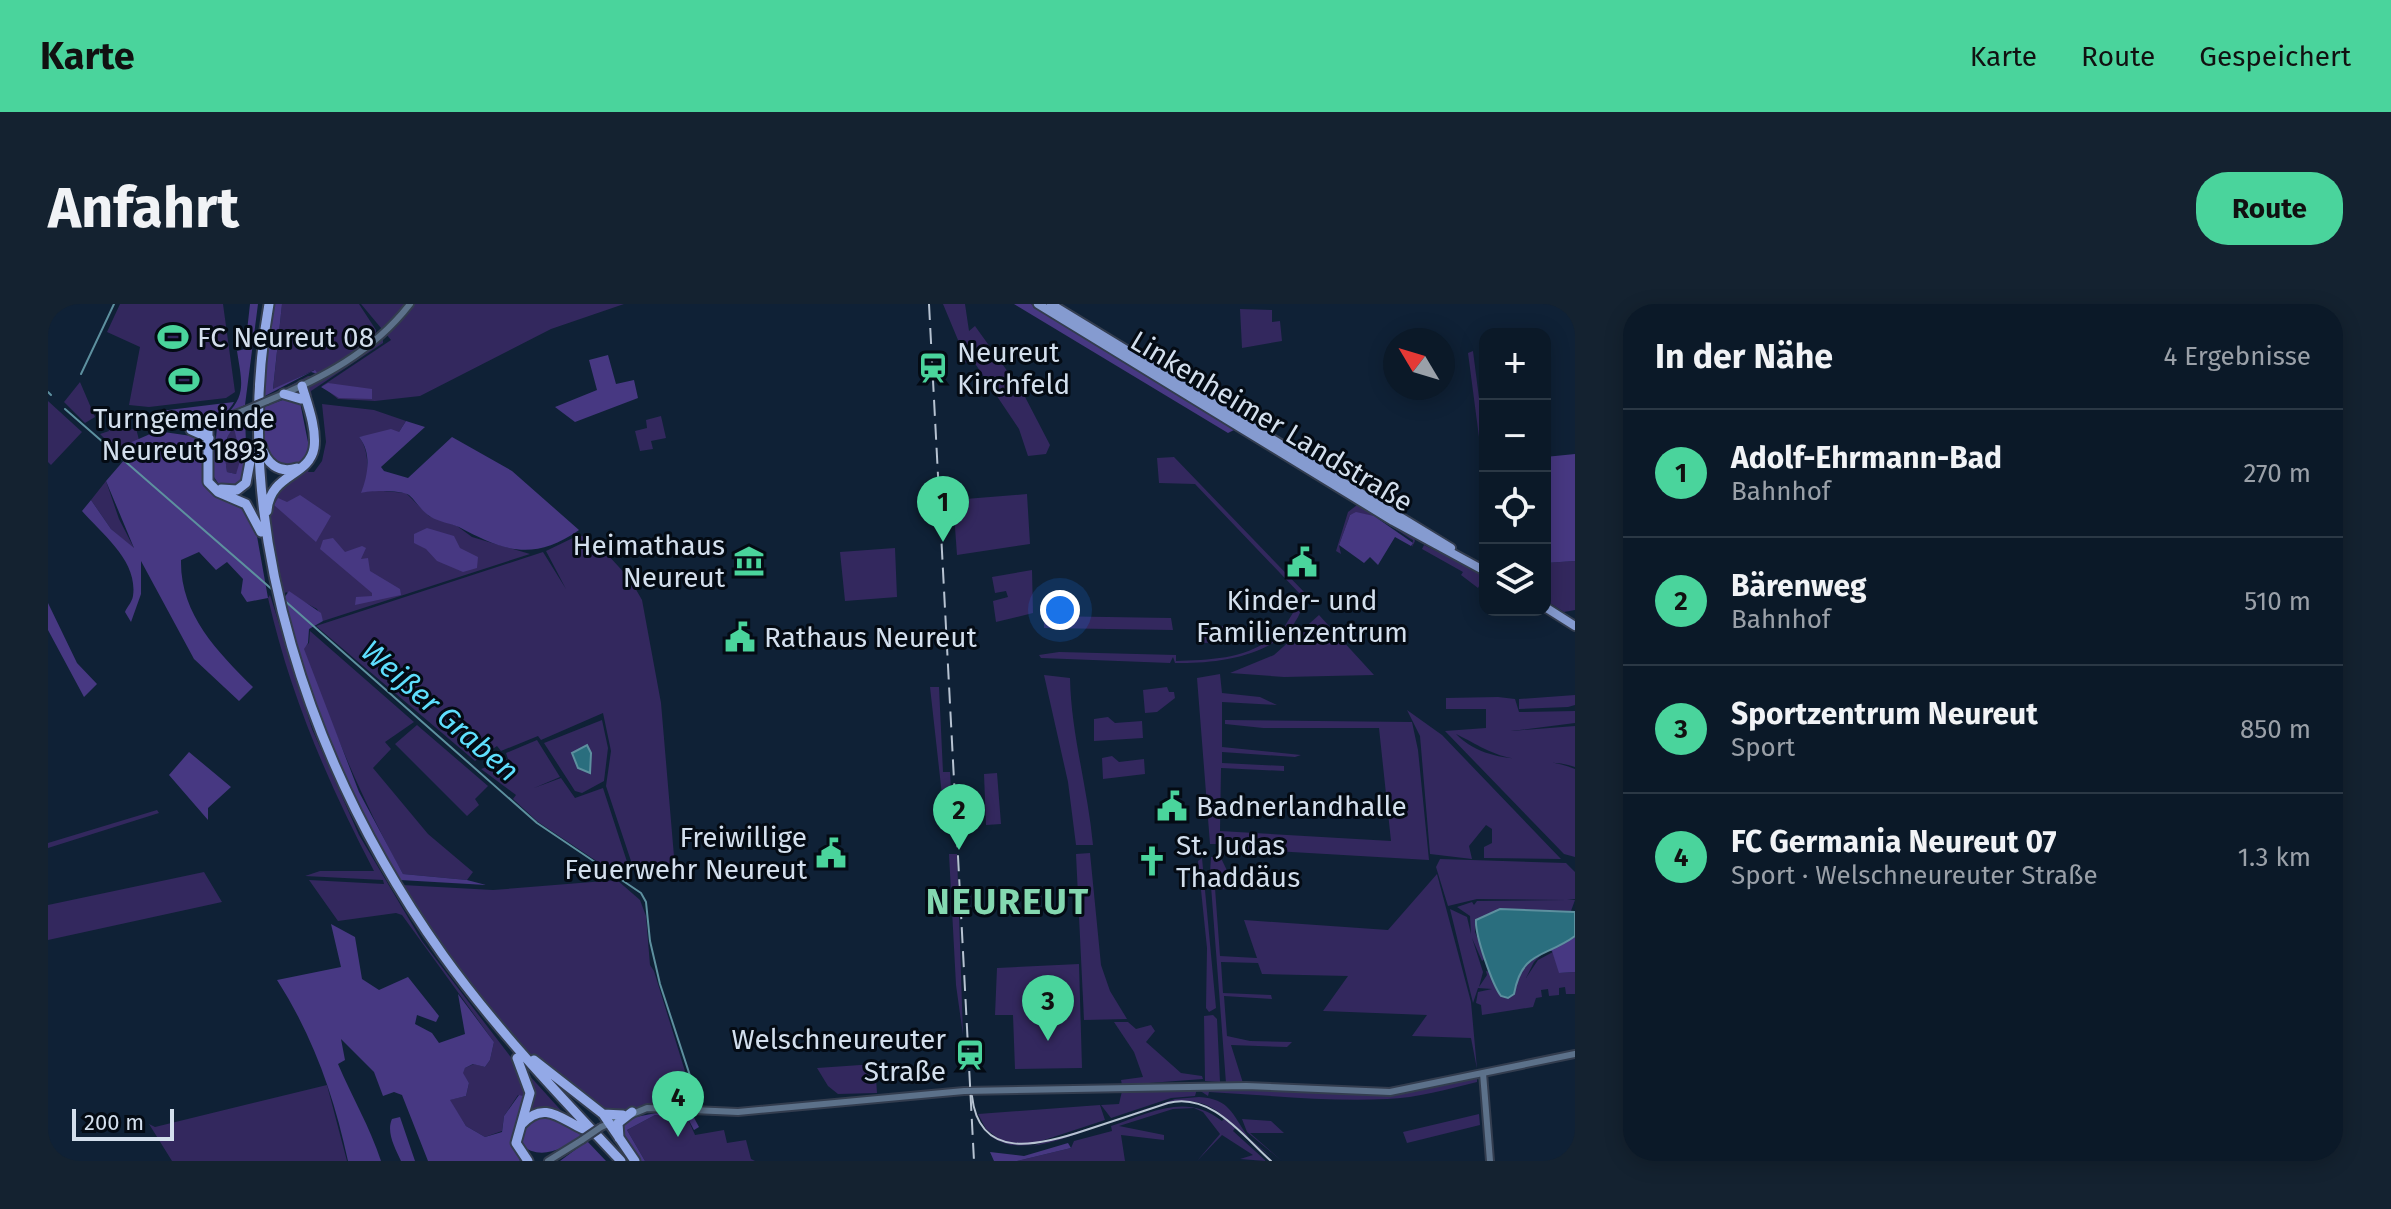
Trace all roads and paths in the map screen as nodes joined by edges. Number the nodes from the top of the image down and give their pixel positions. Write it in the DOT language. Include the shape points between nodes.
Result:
graph roads {
  1 [pos="266,304"];
  2 [pos="410,304"];
  3 [pos="1038,304"];
  4 [pos="1051,304"];
  5 [pos="299,387"];
  6 [pos="284,394"];
  7 [pos="301,399"];
  8 [pos="258,418"];
  9 [pos="211,424"];
  10 [pos="191,430"];
  11 [pos="209,439"];
  12 [pos="252,451"];
  13 [pos="264,535"];
  14 [pos="1479,566"];
  15 [pos="1479,567"];
  16 [pos="277,595"];
  17 [pos="1551,611"];
  18 [pos="1575,626"];
  19 [pos="506,1035"];
  20 [pos="1575,1054"];
  21 [pos="520,1063"];
  22 [pos="1483,1073"];
  23 [pos="627,1114"];
  24 [pos="604,1122"];
  25 [pos="583,1129"];
  26 [pos="518,1130"];
  27 [pos="620,1141"];
  28 [pos="528,1161"];
  29 [pos="548,1161"];
  30 [pos="613,1161"];
  31 [pos="621,1161"];
  32 [pos="635,1161"];
  33 [pos="1490,1161"];
  1 -- 8 [label="highway"];
  1 -- 12 [label="highway" via="254,379"];
  2 -- 5 [label="main road" via="356,355"];
  3 -- 15 [label="main road, Linkenheimer Landstraße"];
  4 -- 14 [label="main road, Linkenheimer Landstraße"];
  5 -- 6 [label="main road"];
  5 -- 7 [label="highway"];
  5 -- 13 [label="highway" via="313,452 272,491"];
  6 -- 7 [label="highway"];
  6 -- 9 [label="main road, bridge"];
  7 -- 8 [label="highway" via="312,446 296,468 281,470 267,460"];
  8 -- 13 [label="highway"];
  9 -- 11 [label="highway"];
  9 -- 12 [label="highway" via="215,443 209,470 217,487 229,491 244,485"];
  10 -- 11 [label="highway"];
  11 -- 13 [label="highway" via="208,482 249,507"];
  12 -- 13 [label="highway"];
  13 -- 16 [label="highway"];
  16 -- 19 [label="highway" via="320,728 362,822 426,930"];
  16 -- 21 [label="highway" via="312,721 366,842 435,953"];
  17 -- 18 [label="main road"];
  19 -- 24 [label="highway"];
  19 -- 31 [label="highway"];
  20 -- 22 [label="main road"];
  21 -- 25 [label="highway"];
  21 -- 26 [label="highway" via="530,1090"];
  22 -- 23 [label="main road" via="1380,1092 1246,1086 977,1090 796,1108 717,1112 664,1107"];
  22 -- 33 [label="main road"];
  23 -- 24 [label="highway"];
  23 -- 27 [label="highway" via="617,1126"];
  24 -- 27 [label="highway"];
  24 -- 29 [label="main road, bridge"];
  25 -- 26 [label="highway" via="548,1112 528,1118"];
  25 -- 30 [label="highway"];
  26 -- 28 [label="highway" via="517,1148"];
  27 -- 32 [label="highway"];
}
